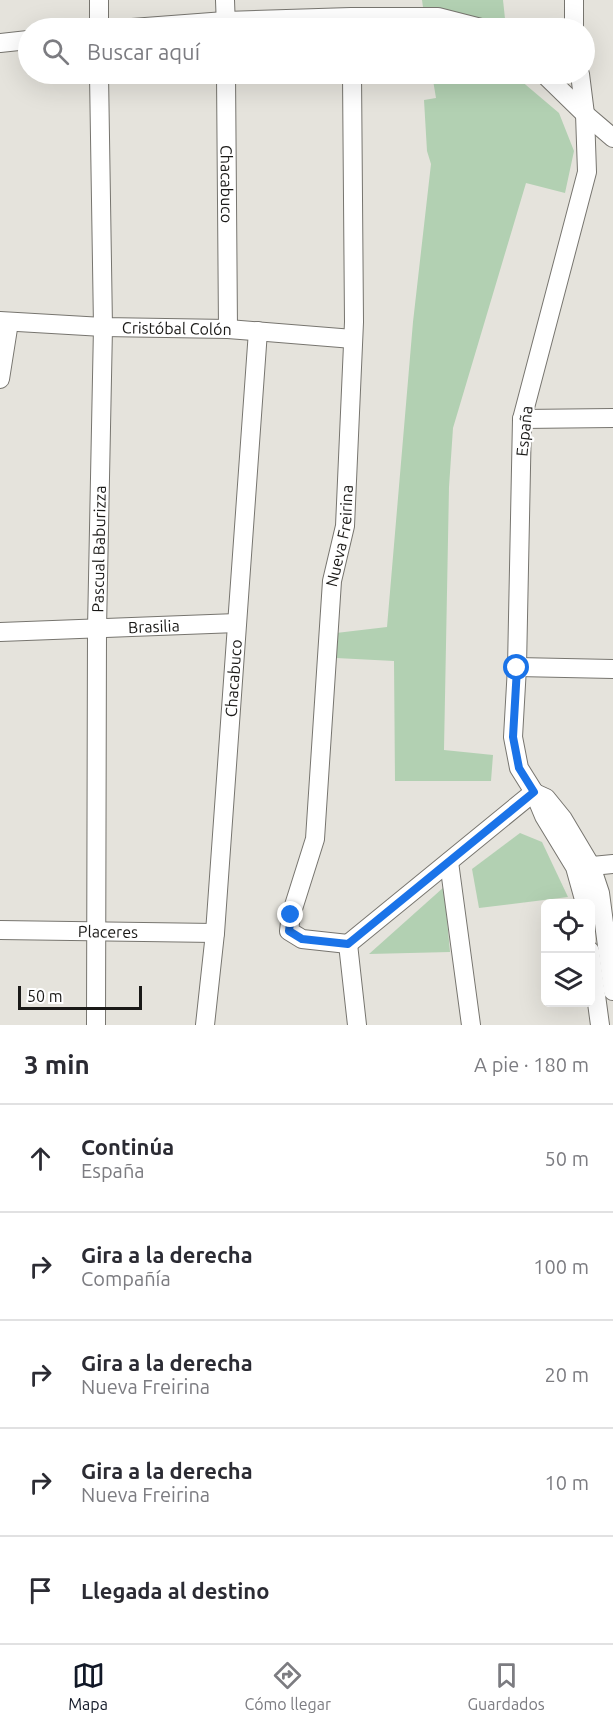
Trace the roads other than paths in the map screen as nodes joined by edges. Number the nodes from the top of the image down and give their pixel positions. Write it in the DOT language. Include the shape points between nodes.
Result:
graph roads {
  1 [pos="99,0"];
  2 [pos="225,0"];
  3 [pos="574,0"];
  4 [pos="351,15"];
  5 [pos="99,18"];
  6 [pos="225,18"];
  7 [pos="313,18"];
  8 [pos="442,18"];
  9 [pos="574,18"];
  10 [pos="18,41"];
  11 [pos="0,43"];
  12 [pos="99,84"];
  13 [pos="226,84"];
  14 [pos="352,84"];
  15 [pos="554,84"];
  16 [pos="581,84"];
  17 [pos="585,114"];
  18 [pos="613,138"];
  19 [pos="4,322"];
  20 [pos="103,327"];
  21 [pos="228,329"];
  22 [pos="258,331"];
  23 [pos="353,339"];
  24 [pos="0,379"];
  25 [pos="613,418"];
  26 [pos="522,419"];
  27 [pos="237,622"];
  28 [pos="97,629"];
  29 [pos="0,632"];
  30 [pos="517,668"];
  31 [pos="613,669"];
  32 [pos="534,792"];
  33 [pos="449,862"];
  34 [pos="613,864"];
  35 [pos="583,866"];
  36 [pos="585,899"];
  37 [pos="0,930"];
  38 [pos="97,932"];
  39 [pos="215,933"];
  40 [pos="348,944"];
  41 [pos="591,953"];
  42 [pos="613,991"];
  43 [pos="96,1025"];
  44 [pos="205,1025"];
  45 [pos="357,1025"];
  46 [pos="471,1025"];
  47 [pos="600,1025"];
  1 -- 5 [label="street"];
  2 -- 6 [label="street"];
  3 -- 9 [label="street"];
  4 -- 7 [label="street"];
  4 -- 8 [label="street"];
  10 -- 11 [label="street"];
  12 -- 20 [label="street, Pascual Baburizza"];
  13 -- 21 [label="street, Chacabuco"];
  14 -- 23 [label="street, Nueva Freirina"];
  15 -- 17 [label="street"];
  16 -- 17 [label="street, España"];
  17 -- 18 [label="street"];
  17 -- 26 [label="street, España" via="587,172"];
  19 -- 20 [label="street, Cristóbal Colón"];
  19 -- 24 [label="street"];
  20 -- 21 [label="street, Cristóbal Colón"];
  20 -- 28 [label="street, Pascual Baburizza"];
  21 -- 22 [label="street, Cristóbal Colón"];
  22 -- 23 [label="street, Cristóbal Colón"];
  22 -- 27 [label="street, Chacabuco"];
  23 -- 40 [label="street, Nueva Freirina" via="345,526 332,581 315,838 289,931 302,939"];
  25 -- 26 [label="street"];
  26 -- 30 [label="street, España"];
  27 -- 28 [label="street, Brasilia"];
  27 -- 39 [label="street, Chacabuco"];
  28 -- 29 [label="street, Brasilia"];
  28 -- 38 [label="street, Pascual Baburizza"];
  30 -- 31 [label="street"];
  30 -- 32 [label="street, España" via="513,737 519,768"];
  32 -- 33 [label="street"];
  32 -- 35 [label="street, España" via="543,816"];
  33 -- 40 [label="street"];
  33 -- 46 [label="street"];
  34 -- 35 [label="street"];
  35 -- 36 [label="street, España"];
  35 -- 42 [label="street, España" via="600,893"];
  37 -- 38 [label="street, Placeres"];
  38 -- 39 [label="street, Placeres"];
  38 -- 43 [label="street, Pascual Baburizza"];
  39 -- 44 [label="street, Chacabuco"];
  40 -- 45 [label="street"];
  41 -- 47 [label="street"];
}
